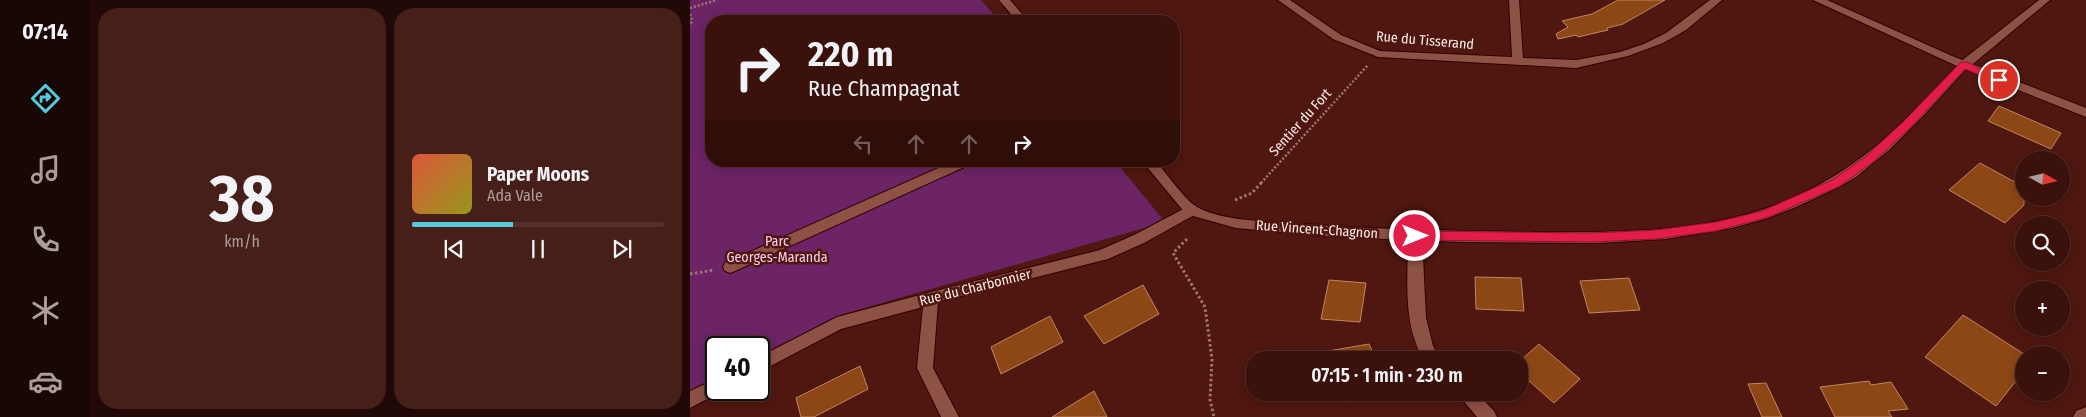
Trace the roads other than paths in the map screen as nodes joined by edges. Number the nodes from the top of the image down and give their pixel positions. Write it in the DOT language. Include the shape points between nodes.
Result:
graph roads {
  1 [pos="1004,0"];
  2 [pos="1283,0"];
  3 [pos="1514,0"];
  4 [pos="1717,0"];
  5 [pos="1818,0"];
  6 [pos="2045,0"];
  7 [pos="1018,15"];
  8 [pos="1518,62"];
  9 [pos="1964,64"];
  10 [pos="2086,113"];
  11 [pos="953,167"];
  12 [pos="1153,167"];
  13 [pos="1191,210"];
  14 [pos="1415,236"];
  15 [pos="730,267"];
  16 [pos="930,298"];
  17 [pos="1429,351"];
  18 [pos="770,358"];
  19 [pos="705,392"];
  20 [pos="690,400"];
  21 [pos="1473,401"];
  22 [pos="2086,415"];
  23 [pos="950,417"];
  24 [pos="1488,417"];
  25 [pos="2082,417"];
  1 -- 7 [label="street"];
  2 -- 8 [label="street, Rue du Tisserand" via="1337,37 1378,54"];
  3 -- 8 [label="street"];
  4 -- 8 [label="street, Rue du Tisserand" via="1670,35 1606,59 1576,64"];
  5 -- 9 [label="street"];
  6 -- 9 [label="street, Rue Vincent-Chagnon"];
  9 -- 10 [label="street"];
  9 -- 14 [label="street, Rue Vincent-Chagnon" via="1869,159 1836,183 1765,214 1716,226 1656,234 1592,238"];
  11 -- 15 [label="street"];
  12 -- 13 [label="street, Rue Vincent-Chagnon"];
  13 -- 14 [label="street, Rue Vincent-Chagnon" via="1217,219 1263,226"];
  13 -- 16 [label="street, Rue du Charbonnier" via="1103,255"];
  14 -- 17 [label="street" via="1418,312 1421,334"];
  16 -- 18 [label="street, Rue du Charbonnier" via="837,324"];
  16 -- 23 [label="street" via="925,368"];
  19 -- 20 [label="street"];
  21 -- 24 [label="street"];
  22 -- 25 [label="street"];
}
